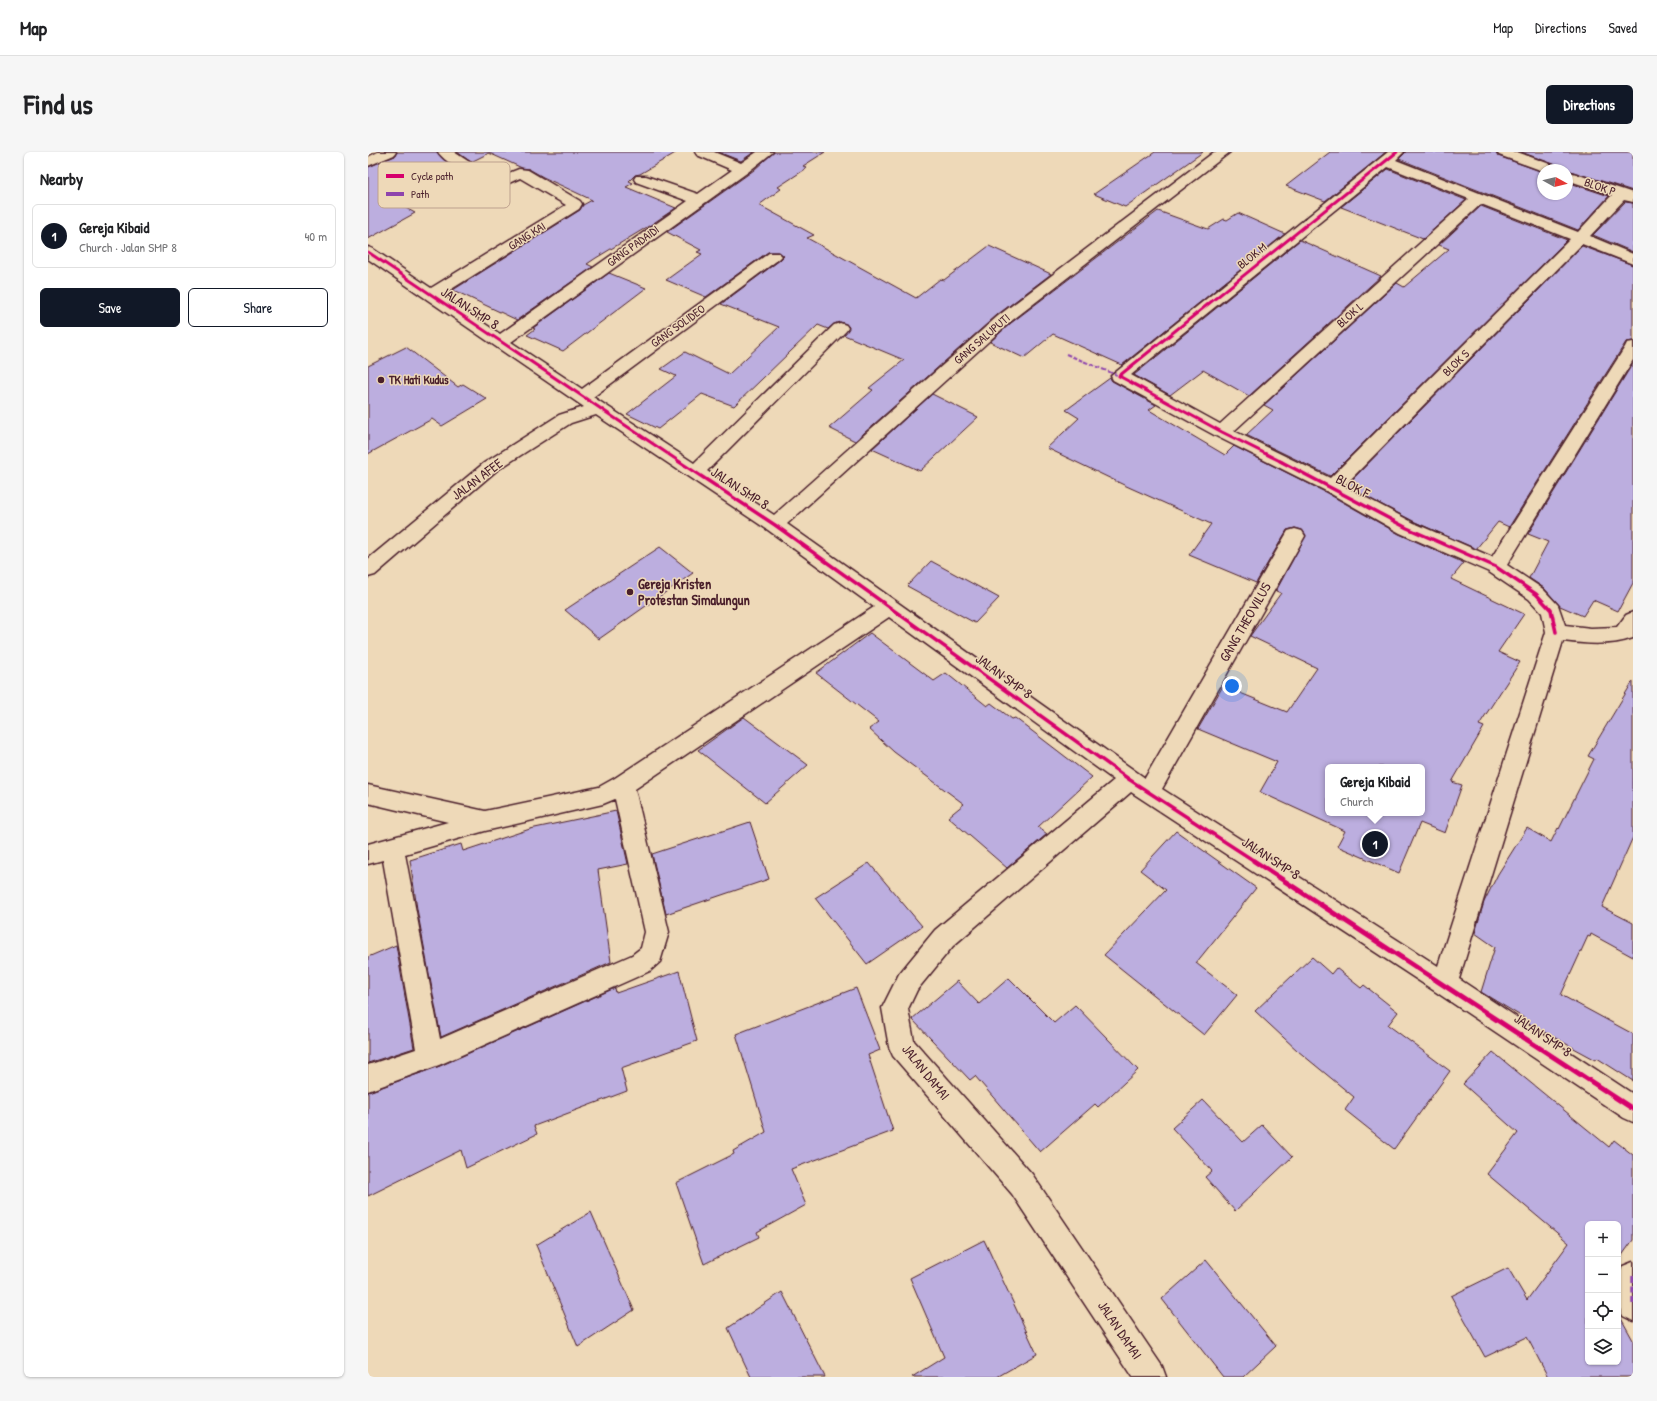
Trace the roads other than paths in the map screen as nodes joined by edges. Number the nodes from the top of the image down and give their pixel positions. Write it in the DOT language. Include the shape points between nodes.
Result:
graph roads {
  1 [pos="389,152"];
  2 [pos="445,152"];
  3 [pos="702,152"];
  4 [pos="766,152"];
  5 [pos="1222,152"];
  6 [pos="1504,152"];
  7 [pos="1392,156"];
  8 [pos="368,162"];
  9 [pos="461,162"];
  10 [pos="1537,164"];
  11 [pos="743,169"];
  12 [pos="510,176"];
  13 [pos="1573,177"];
  14 [pos="641,179"];
  15 [pos="1627,196"];
  16 [pos="1479,198"];
  17 [pos="698,199"];
  18 [pos="1580,238"];
  19 [pos="368,252"];
  20 [pos="774,256"];
  21 [pos="1633,259"];
  22 [pos="431,295"];
  23 [pos="840,328"];
  24 [pos="501,341"];
  25 [pos="1633,347"];
  26 [pos="1119,376"];
  27 [pos="590,402"];
  28 [pos="1222,432"];
  29 [pos="695,472"];
  30 [pos="1332,487"];
  31 [pos="776,525"];
  32 [pos="1295,536"];
  33 [pos="1496,567"];
  34 [pos="368,570"];
  35 [pos="889,607"];
  36 [pos="1633,620"];
  37 [pos="1556,632"];
  38 [pos="623,785"];
  39 [pos="1139,786"];
  40 [pos="368,794"];
  41 [pos="485,821"];
  42 [pos="392,847"];
  43 [pos="368,854"];
  44 [pos="1445,984"];
  45 [pos="430,1056"];
  46 [pos="368,1078"];
  47 [pos="1633,1109"];
  48 [pos="1633,1276"];
  49 [pos="1633,1306"];
  50 [pos="1152,1377"];
  1 -- 8 [label="street"];
  2 -- 9 [label="street, GANG KAI"];
  3 -- 11 [label="street"];
  4 -- 11 [label="street, GANG PADAIDI"];
  5 -- 31 [label="street, GANG SALUPUTI" via="1004,319"];
  6 -- 10 [label="street"];
  7 -- 16 [label="street"];
  7 -- 26 [label="street, BLOK M"];
  11 -- 17 [label="street, GANG PADAIDI"];
  12 -- 22 [label="street, GANG KAI" via="518,173 528,175 575,204"];
  13 -- 15 [label="street, BLOK P"];
  14 -- 17 [label="street"];
  15 -- 18 [label="street, BLOK S"];
  16 -- 18 [label="street"];
  16 -- 28 [label="street, BLOK L"];
  17 -- 24 [label="street, GANG PADAIDI"];
  18 -- 21 [label="street"];
  18 -- 30 [label="street, BLOK S"];
  19 -- 22 [label="street, JALAN SMP 8"];
  20 -- 27 [label="street, GANG SOLIDEO"];
  22 -- 24 [label="street, JALAN SMP 8"];
  23 -- 29 [label="street"];
  24 -- 27 [label="street, JALAN SMP 8"];
  25 -- 33 [label="street"];
  26 -- 28 [label="street, BLOK F"];
  27 -- 29 [label="street, JALAN SMP 8"];
  27 -- 34 [label="street, JALAN AFEE" via="490,467"];
  28 -- 30 [label="street, BLOK F"];
  29 -- 31 [label="street, JALAN SMP 8"];
  30 -- 33 [label="street, BLOK F" via="1407,528"];
  31 -- 35 [label="street, JALAN SMP 8"];
  32 -- 39 [label="street, GANG THEOVILUS"];
  33 -- 37 [label="street, BLOK F" via="1536,594 1550,610"];
  35 -- 38 [label="street"];
  35 -- 39 [label="street, JALAN SMP 8"];
  36 -- 37 [label="street" via="1626,633 1614,636 1596,637"];
  37 -- 44 [label="street"];
  38 -- 41 [label="street" via="603,795"];
  38 -- 45 [label="street" via="657,932 651,954 641,962"];
  39 -- 44 [label="street, JALAN SMP 8"];
  39 -- 50 [label="street, JALAN DAMAI" via="944,938 908,982 895,1008 902,1047 1022,1184"];
  40 -- 41 [label="street"];
  41 -- 42 [label="street"];
  42 -- 43 [label="street"];
  42 -- 45 [label="street"];
  44 -- 47 [label="street, JALAN SMP 8"];
  45 -- 46 [label="street"];
  48 -- 49 [label="street"];
}
